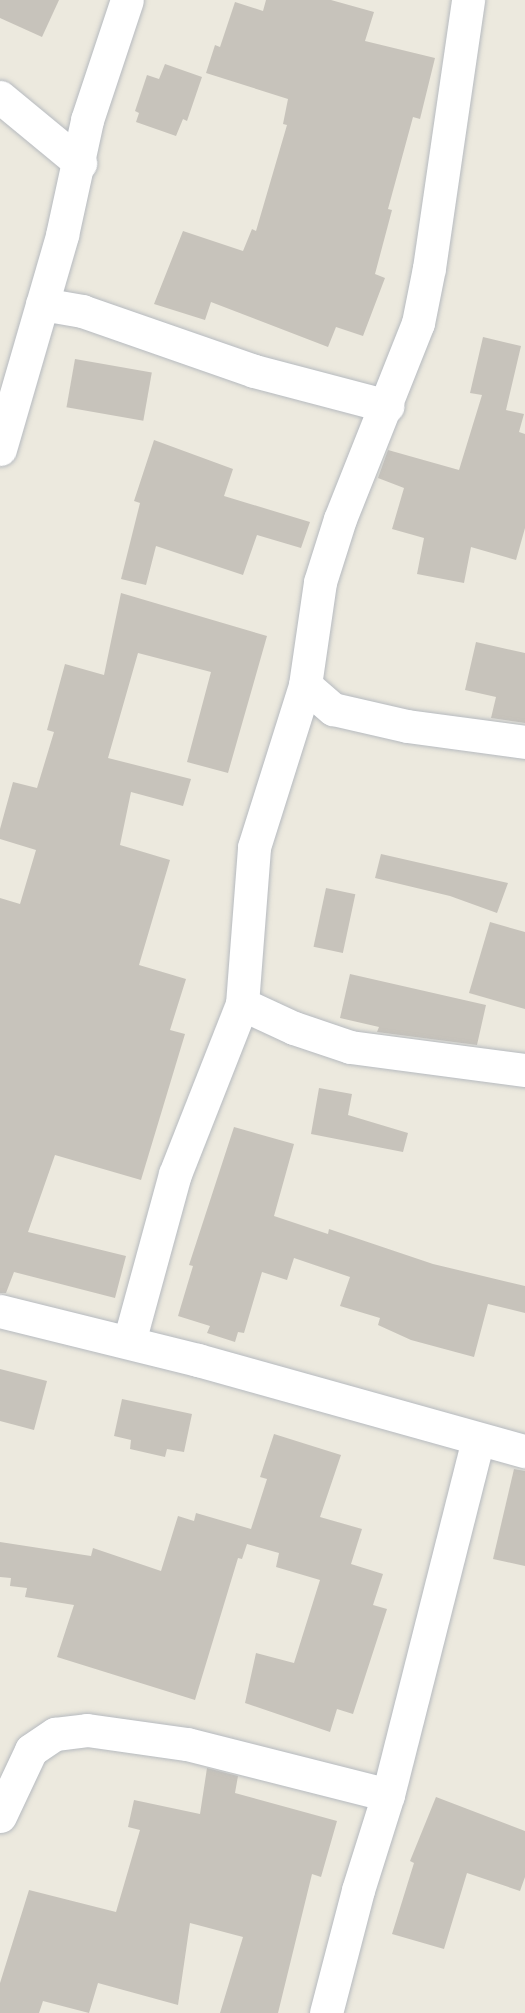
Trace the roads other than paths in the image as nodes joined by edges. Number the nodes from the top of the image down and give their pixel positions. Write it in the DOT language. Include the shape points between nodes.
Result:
graph roads {
  1 [pos="127,0"];
  2 [pos="468,0"];
  3 [pos="0,97"];
  4 [pos="80,163"];
  5 [pos="42,304"];
  6 [pos="387,406"];
  7 [pos="0,449"];
  8 [pos="305,685"];
  9 [pos="525,742"];
  10 [pos="242,1004"];
  11 [pos="525,1070"];
  12 [pos="0,1311"];
  13 [pos="129,1342"];
  14 [pos="478,1440"];
  15 [pos="525,1452"];
  16 [pos="388,1795"];
  17 [pos="0,1816"];
  18 [pos="326,2013"];
  1 -- 4 [label="street" via="87,120"];
  2 -- 6 [label="street" via="418,323"];
  3 -- 4 [label="street"];
  4 -- 5 [label="street"];
  5 -- 6 [label="street" via="82,311 254,371"];
  5 -- 7 [label="street"];
  6 -- 8 [label="street" via="340,519 320,582"];
  8 -- 9 [label="street" via="333,709 407,726"];
  8 -- 10 [label="street" via="254,848"];
  10 -- 11 [label="street" via="294,1028 350,1047"];
  10 -- 13 [label="street" via="175,1174"];
  12 -- 13 [label="street"];
  13 -- 14 [label="street"];
  14 -- 15 [label="street"];
  14 -- 16 [label="street"];
  16 -- 17 [label="street" via="187,1744 87,1730 55,1734 31,1750"];
  16 -- 18 [label="street"];
}
